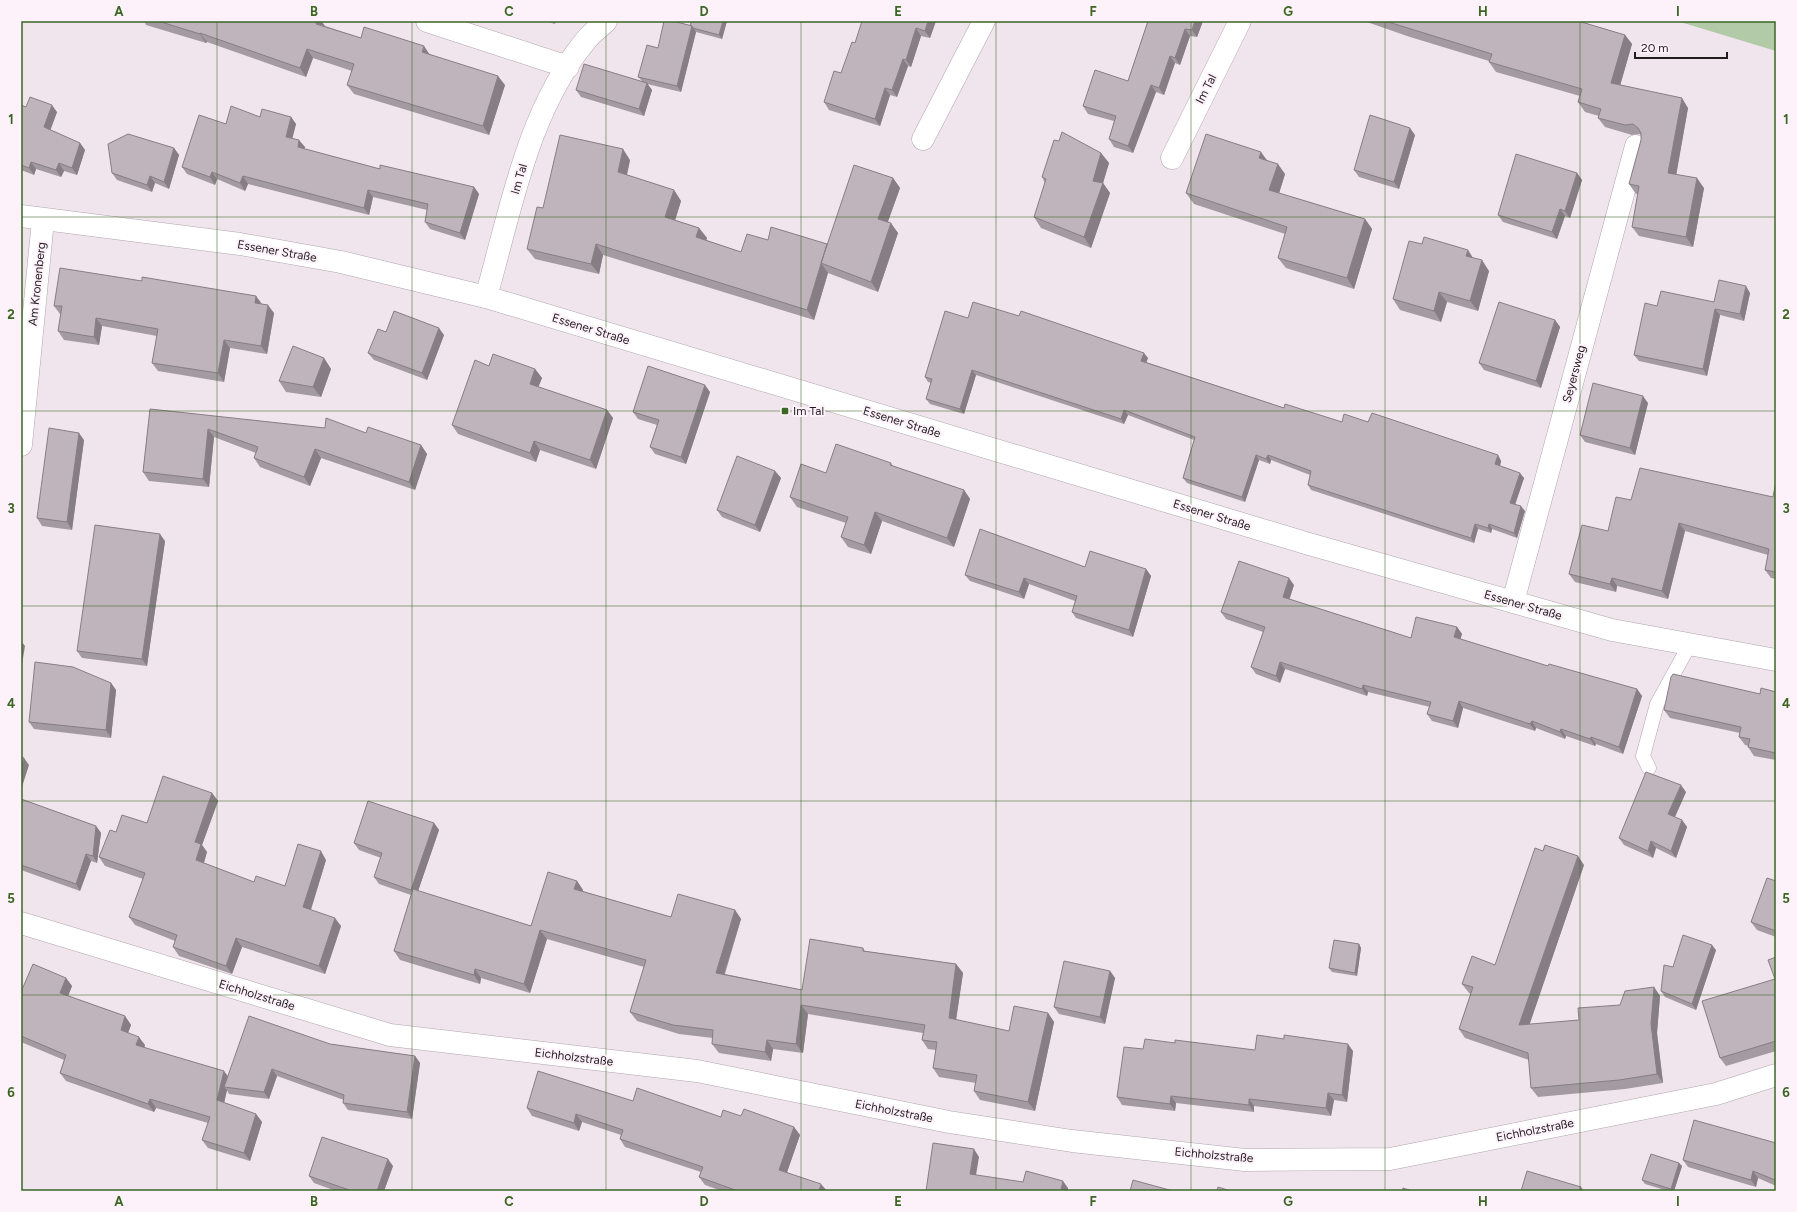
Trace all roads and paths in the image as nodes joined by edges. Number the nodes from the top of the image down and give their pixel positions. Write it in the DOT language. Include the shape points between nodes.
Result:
graph roads {
  1 [pos="427,21"];
  2 [pos="606,21"];
  3 [pos="984,21"];
  4 [pos="1240,21"];
  5 [pos="568,67"];
  6 [pos="923,139"];
  7 [pos="1636,146"];
  8 [pos="1172,158"];
  9 [pos="21,216"];
  10 [pos="43,220"];
  11 [pos="486,297"];
  12 [pos="21,444"];
  13 [pos="1513,602"];
  14 [pos="1690,644"];
  15 [pos="1776,660"];
  16 [pos="1649,768"];
  17 [pos="21,923"];
  18 [pos="1776,1075"];
  1 -- 5 [label="street"];
  2 -- 5 [label="street, Im Tal" via="586,39"];
  3 -- 6 [label="street"];
  4 -- 8 [label="street, Im Tal"];
  5 -- 11 [label="street, Im Tal" via="541,113 523,164"];
  7 -- 13 [label="street, Seyersweg"];
  9 -- 10 [label="street, Essener Straße"];
  10 -- 11 [label="street, Essener Straße" via="240,244 341,262"];
  10 -- 12 [label="street, Am Kronenberg"];
  11 -- 13 [label="street, Essener Straße" via="1309,544"];
  13 -- 14 [label="street, Essener Straße" via="1612,630"];
  14 -- 15 [label="street, Essener Straße"];
  14 -- 16 [label="lane" via="1658,704 1642,756"];
  17 -- 18 [label="street, Eichholzstraße" via="390,1035 697,1071 949,1122 1072,1141 1245,1160 1390,1159 1716,1094"];
}
